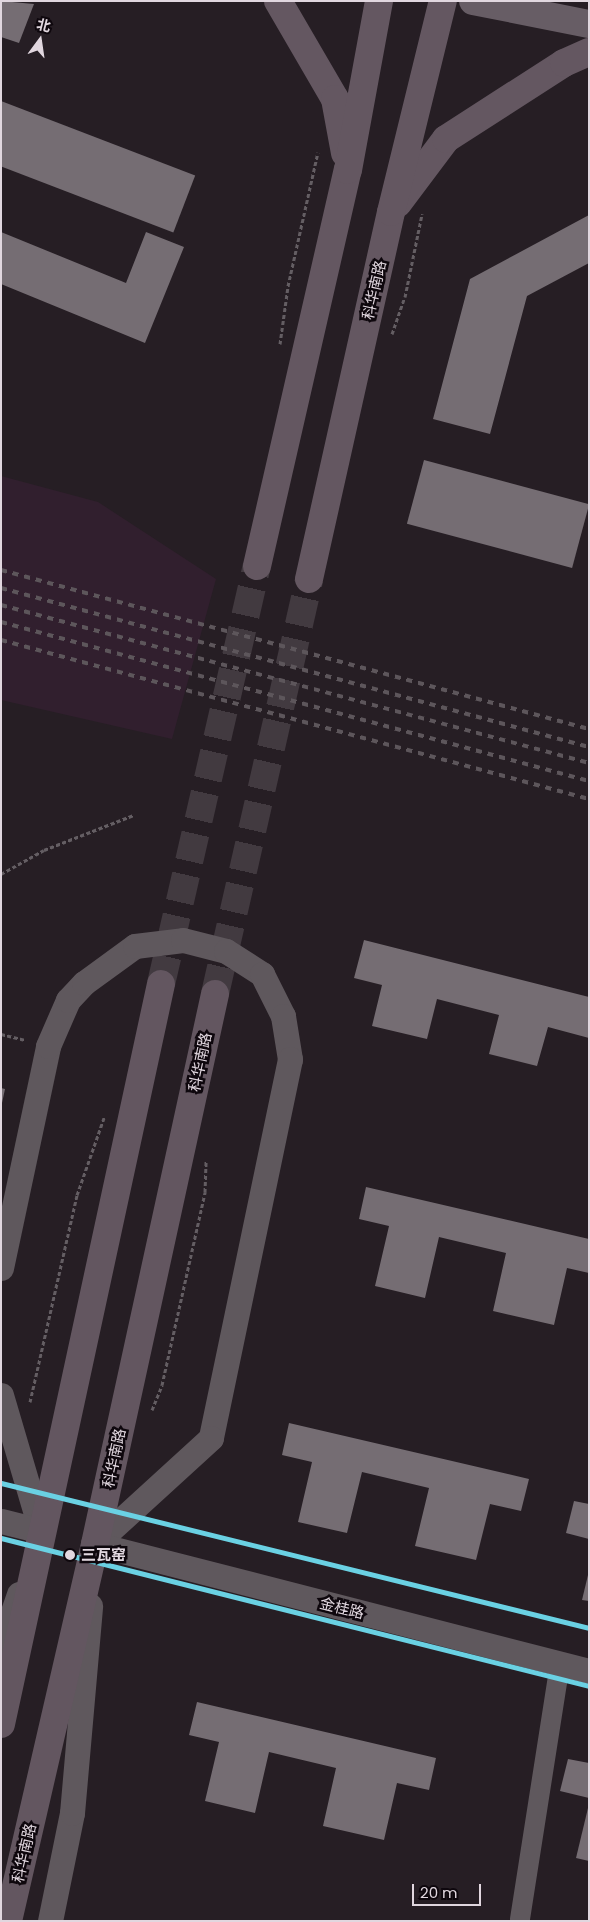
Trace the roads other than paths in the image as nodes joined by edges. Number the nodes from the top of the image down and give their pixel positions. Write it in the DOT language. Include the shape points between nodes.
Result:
graph roads {
  1 [pos="278,1"];
  2 [pos="379,1"];
  3 [pos="443,1"];
  4 [pos="473,1"];
  5 [pos="589,24"];
  6 [pos="589,52"];
  7 [pos="348,170"];
  8 [pos="391,212"];
  9 [pos="257,566"];
  10 [pos="309,579"];
  11 [pos="161,984"];
  12 [pos="215,994"];
  13 [pos="1,1268"];
  14 [pos="1,1395"];
  15 [pos="1,1521"];
  16 [pos="41,1531"];
  17 [pos="95,1544"];
  18 [pos="1,1646"];
  19 [pos="560,1664"];
  20 [pos="589,1671"];
  21 [pos="1,1724"];
  22 [pos="520,1919"];
  23 [pos="8,1921"];
  24 [pos="50,1921"];
  1 -- 7 [label="main road" via="335,99"];
  2 -- 7 [label="main road"];
  3 -- 8 [label="main road, 科华南路"];
  4 -- 5 [label="main road"];
  6 -- 8 [label="main road" via="564,62 446,139"];
  7 -- 9 [label="main road"];
  8 -- 10 [label="main road, 科华南路"];
  11 -- 16 [label="highway"];
  12 -- 17 [label="highway, 科华南路"];
  13 -- 17 [label="street" via="48,1046 68,1000 84,983 135,946 183,940 226,951 262,974 283,1016 290,1058 211,1438"];
  14 -- 16 [label="street"];
  15 -- 16 [label="street"];
  16 -- 18 [label="street"];
  16 -- 21 [label="highway"];
  17 -- 19 [label="street, 金桂路"];
  17 -- 23 [label="highway, 科华南路"];
  17 -- 24 [label="street" via="72,1813"];
  19 -- 20 [label="street, 金桂路"];
  19 -- 22 [label="street"];
}
